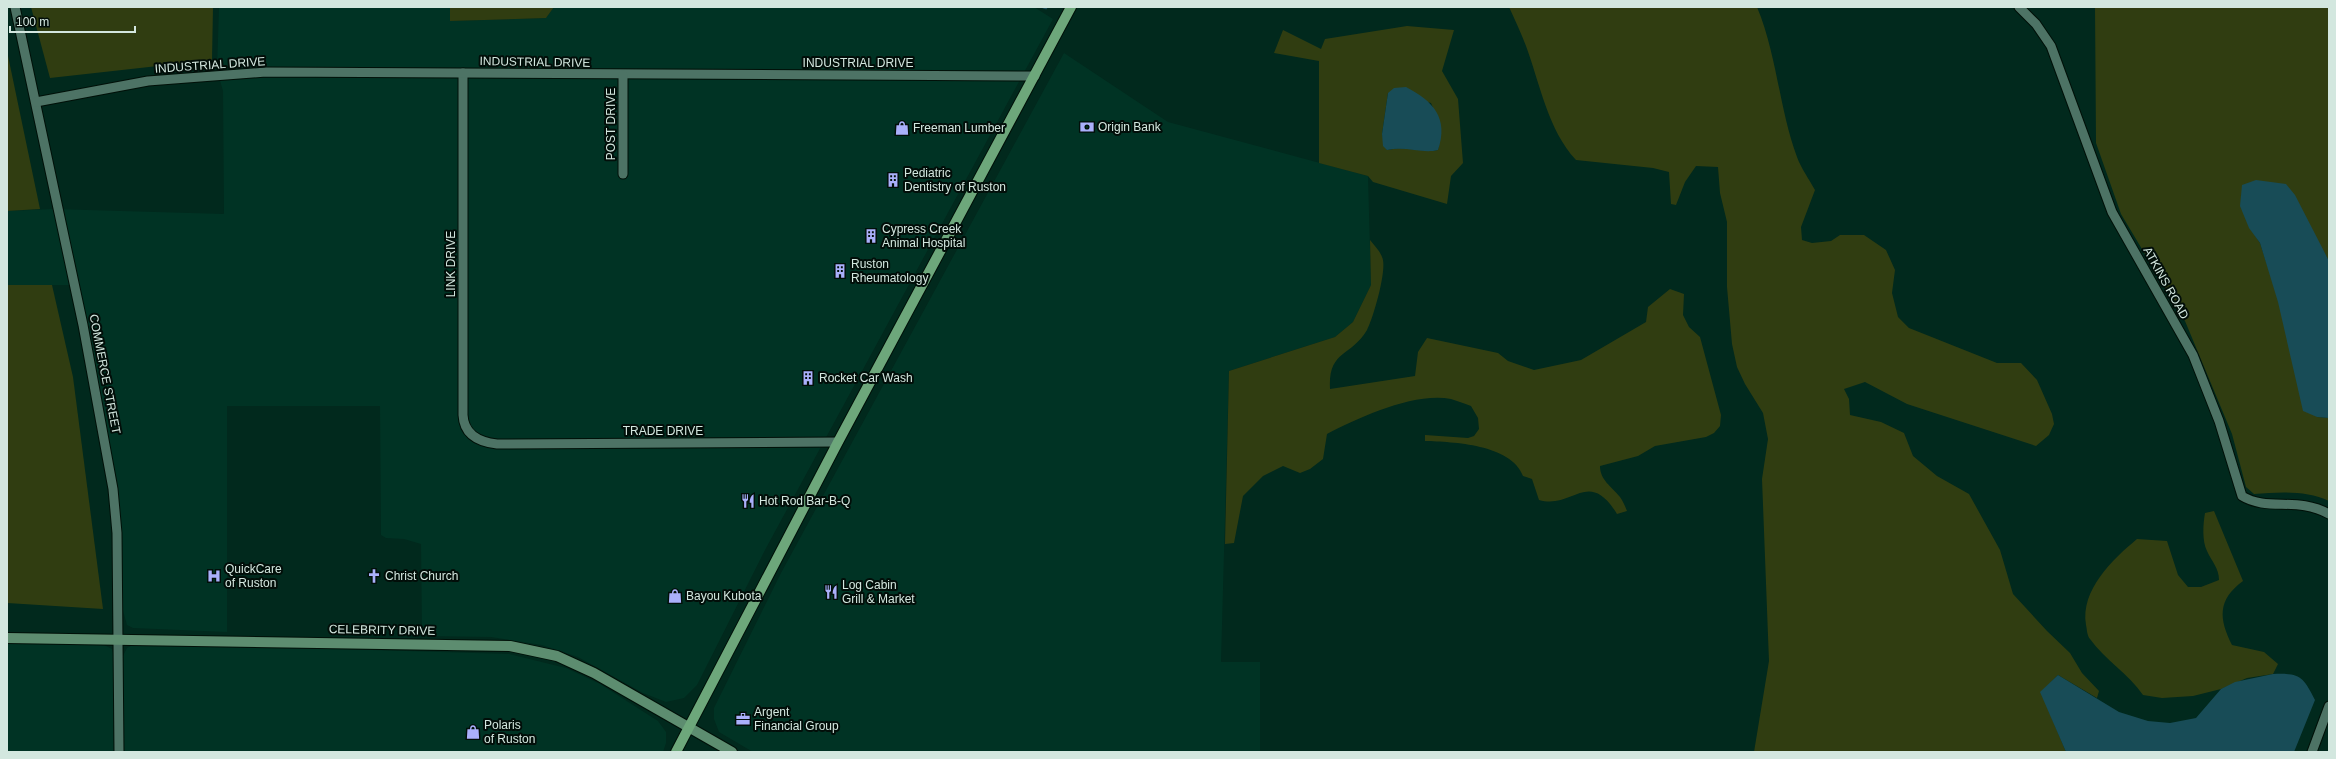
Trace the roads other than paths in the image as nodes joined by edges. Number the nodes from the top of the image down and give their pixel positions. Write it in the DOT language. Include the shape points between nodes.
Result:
graph roads {
  1 [pos="15,7"];
  2 [pos="1071,7"];
  3 [pos="2019,7"];
  4 [pos="463,73"];
  5 [pos="623,75"];
  6 [pos="1035,76"];
  7 [pos="36,102"];
  8 [pos="623,174"];
  9 [pos="838,442"];
  10 [pos="487,443"];
  11 [pos="2329,514"];
  12 [pos="7,638"];
  13 [pos="118,639"];
  14 [pos="2329,706"];
  15 [pos="690,727"];
  16 [pos="119,752"];
  17 [pos="676,752"];
  18 [pos="732,752"];
  19 [pos="2312,752"];
  1 -- 7 [label="street, COMMERCE STREET"];
  2 -- 6 [label="main road"];
  3 -- 11 [label="street, ATKINS ROAD" via="2036,24 2051,46 2112,212 2193,355 2219,421 2242,496 2251,502 2307,505"];
  4 -- 5 [label="street, INDUSTRIAL DRIVE"];
  4 -- 7 [label="street, INDUSTRIAL DRIVE" via="266,72 204,76 148,81"];
  4 -- 10 [label="street, LINK DRIVE" via="463,415 468,432 476,439"];
  5 -- 6 [label="street, INDUSTRIAL DRIVE"];
  5 -- 8 [label="street, POST DRIVE"];
  6 -- 9 [label="main road"];
  7 -- 13 [label="street, COMMERCE STREET" via="109,460 117,533"];
  9 -- 10 [label="street, TRADE DRIVE"];
  9 -- 15 [label="main road"];
  12 -- 13 [label="street, CELEBRITY DRIVE"];
  13 -- 15 [label="street, CELEBRITY DRIVE" via="510,646 557,656 594,673"];
  13 -- 16 [label="street, COMMERCE STREET"];
  14 -- 19 [label="street"];
  15 -- 17 [label="main road"];
  15 -- 18 [label="street, CELEBRITY DRIVE"];
}
